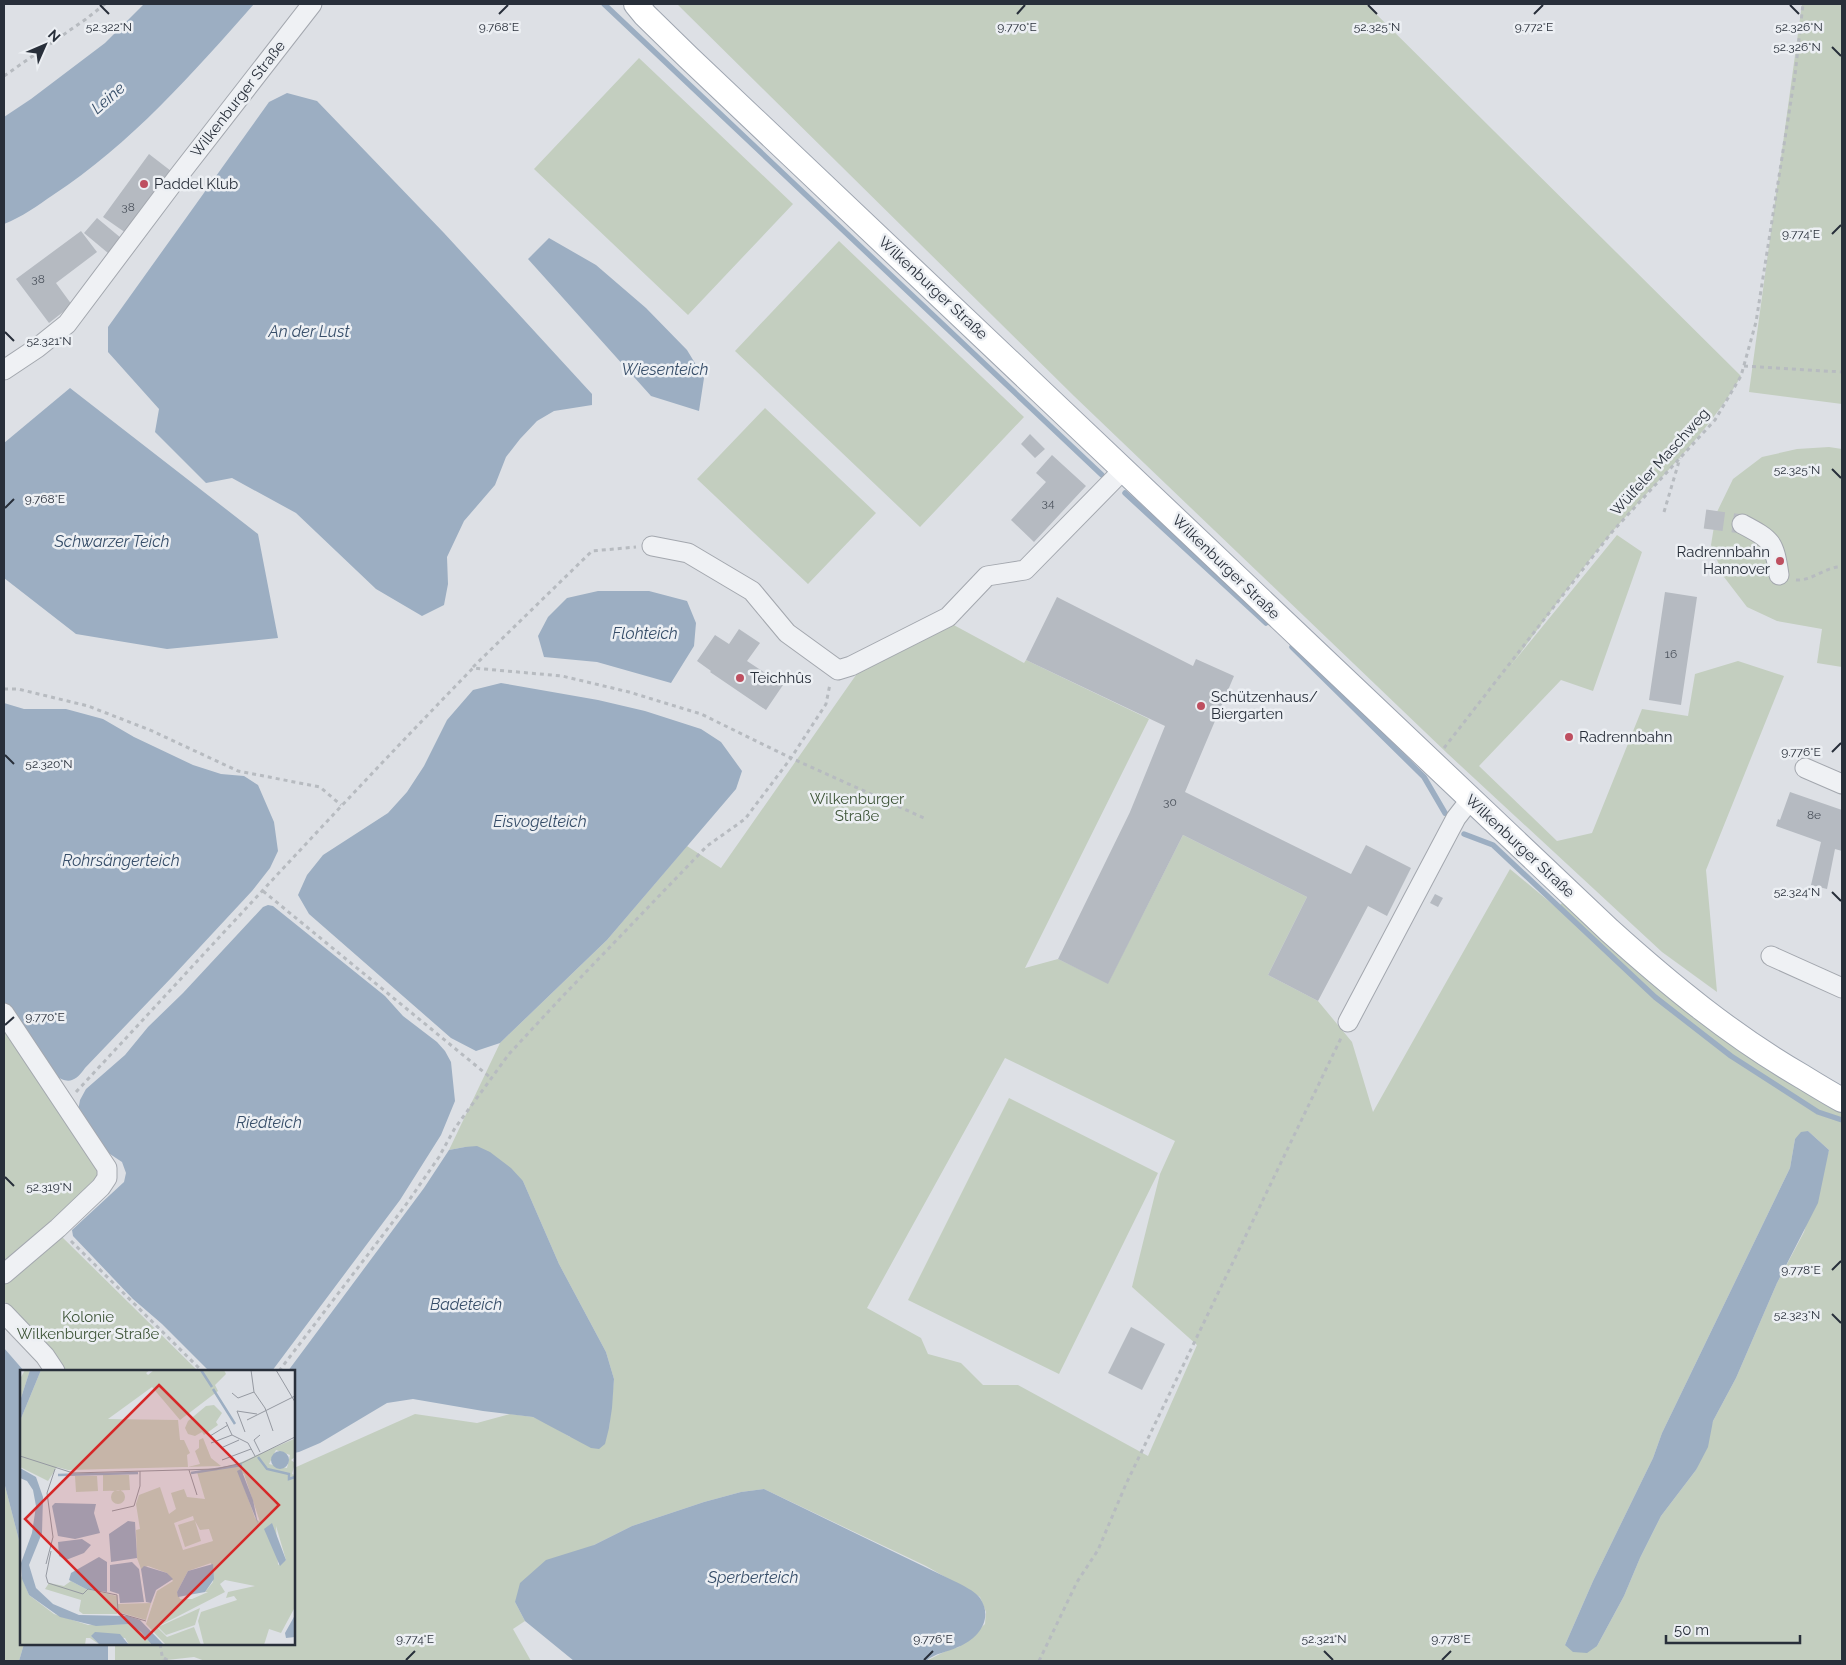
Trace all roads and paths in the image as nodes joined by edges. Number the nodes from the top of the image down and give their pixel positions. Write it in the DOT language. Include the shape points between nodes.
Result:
graph roads {
  1 [pos="105,4"];
  2 [pos="312,4"];
  3 [pos="636,4"];
  4 [pos="1802,4"];
  5 [pos="4,76"];
  6 [pos="1744,366"];
  7 [pos="4,370"];
  8 [pos="1842,372"];
  9 [pos="1681,457"];
  10 [pos="1124,470"];
  11 [pos="1664,512"];
  12 [pos="1742,524"];
  13 [pos="652,546"];
  14 [pos="1842,567"];
  15 [pos="1779,575"];
  16 [pos="472,668"];
  17 [pos="838,670"];
  18 [pos="4,689"];
  19 [pos="791,758"];
  20 [pos="1431,764"];
  21 [pos="1805,768"];
  22 [pos="1842,784"];
  23 [pos="1470,800"];
  24 [pos="341,805"];
  25 [pos="924,818"];
  26 [pos="263,892"];
  27 [pos="1771,956"];
  28 [pos="1842,988"];
  29 [pos="4,1013"];
  30 [pos="1348,1022"];
  31 [pos="491,1078"];
  32 [pos="1842,1100"];
  33 [pos="64,1105"];
  34 [pos="58,1228"];
  35 [pos="4,1274"];
  36 [pos="4,1313"];
  37 [pos="54,1370"];
  38 [pos="201,1370"];
  39 [pos="280,1370"];
  40 [pos="160,1645"];
  41 [pos="163,1660"];
  42 [pos="169,1661"];
  43 [pos="1039,1661"];
  1 -- 5 [label="path"];
  2 -- 7 [label="lane, Wilkenburger Straße" via="67,324"];
  3 -- 10 [label="main road, Wilkenburger Straße"];
  4 -- 6 [label="path, Wülfeler Maschweg" via="1756,322"];
  6 -- 8 [label="path"];
  6 -- 9 [label="path, Wülfeler Maschweg" via="1715,420"];
  9 -- 11 [label="path"];
  9 -- 20 [label="path, Wülfeler Maschweg" via="1612,532"];
  10 -- 17 [label="lane" via="1025,570 987,576 948,617"];
  10 -- 20 [label="main road, Wilkenburger Straße"];
  12 -- 15 [label="lane" via="1766,536 1776,552"];
  13 -- 16 [label="path" via="592,551"];
  13 -- 17 [label="lane" via="688,553 752,591 787,633"];
  14 -- 15 [label="path" via="1832,566 1799,581"];
  16 -- 19 [label="path" via="562,676 629,692 701,714"];
  16 -- 24 [label="path"];
  17 -- 19 [label="path" via="829,685 826,704"];
  18 -- 24 [label="path" via="18,689 88,706 150,730 238,771 320,788"];
  19 -- 25 [label="path"];
  19 -- 31 [label="path" via="745,820 707,846 560,998"];
  20 -- 23 [label="main road, Wilkenburger Straße"];
  21 -- 22 [label="lane"];
  23 -- 30 [label="lane" via="1456,818"];
  23 -- 32 [label="main road, Wilkenburger Straße" via="1659,975 1715,1020 1773,1060"];
  24 -- 26 [label="path"];
  26 -- 31 [label="path"];
  26 -- 33 [label="path"];
  27 -- 28 [label="lane"];
  29 -- 33 [label="lane"];
  30 -- 43 [label="path" via="1126,1484 1098,1550 1076,1582"];
  31 -- 39 [label="path" via="405,1206"];
  33 -- 34 [label="lane" via="107,1168 101,1187"];
  34 -- 35 [label="lane"];
  34 -- 38 [label="path"];
  36 -- 37 [label="lane"];
  40 -- 41 [label="path"];
  41 -- 42 [label="path"];
}
